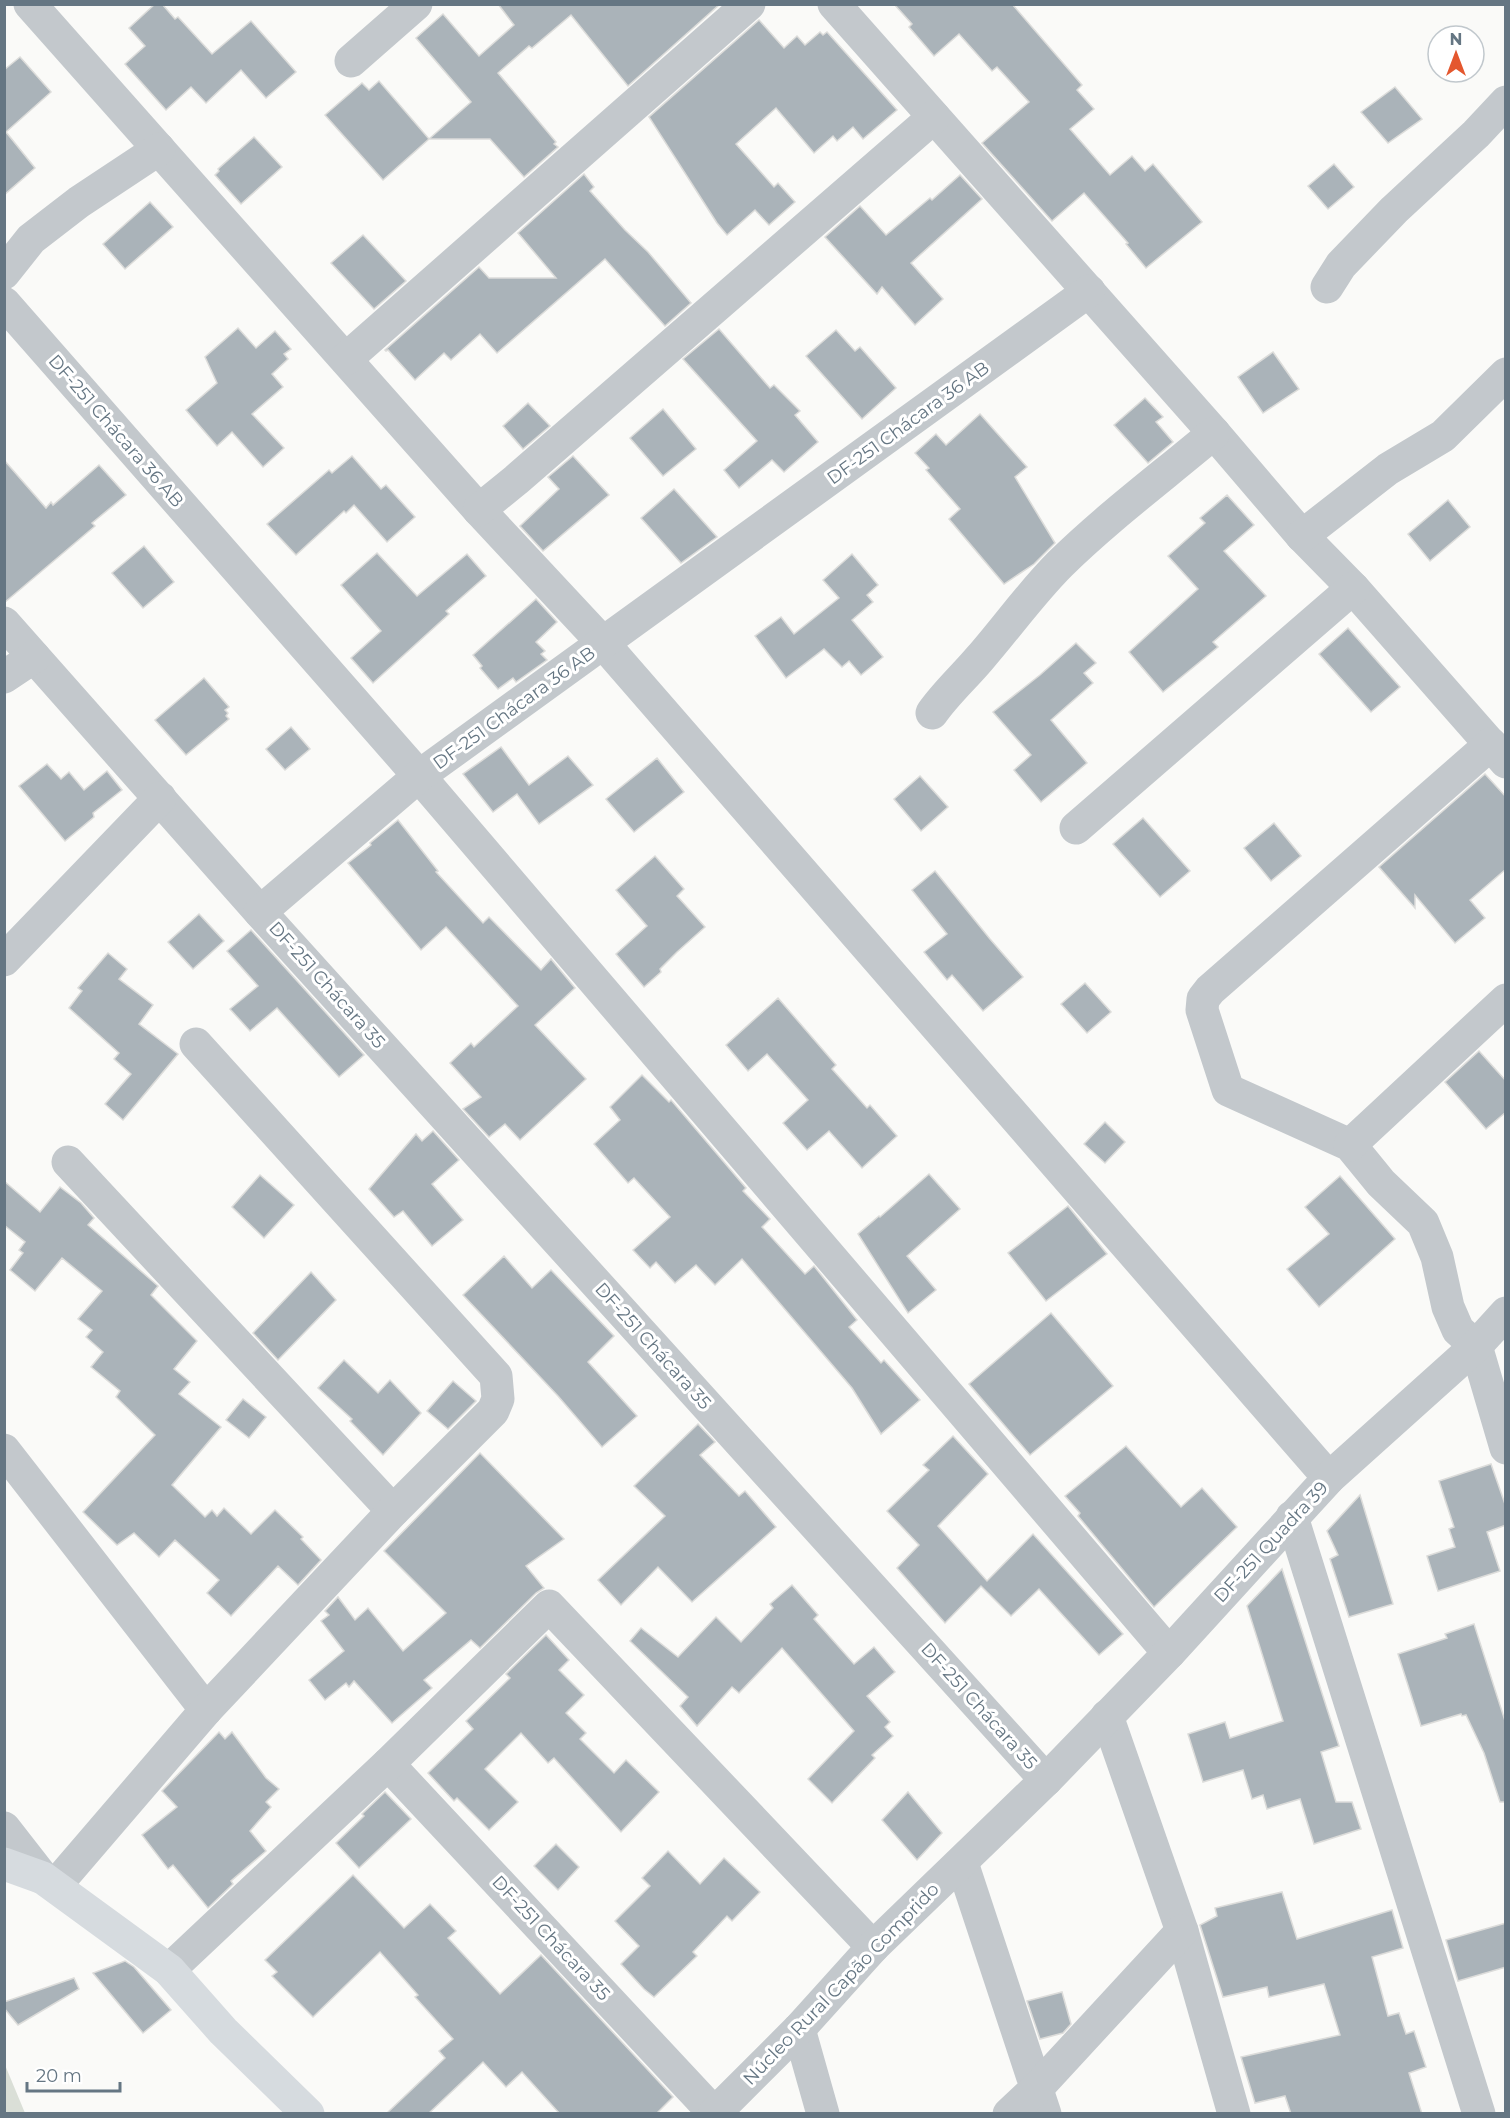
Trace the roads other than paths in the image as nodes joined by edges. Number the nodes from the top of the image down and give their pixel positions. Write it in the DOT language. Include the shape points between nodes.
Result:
graph roads {
  1 [pos="30,4"];
  2 [pos="416,4"];
  3 [pos="749,4"];
  4 [pos="834,4"];
  5 [pos="351,61"];
  6 [pos="1506,102"];
  7 [pos="934,117"];
  8 [pos="159,149"];
  9 [pos="4,273"];
  10 [pos="1327,287"];
  11 [pos="1089,291"];
  12 [pos="4,303"];
  13 [pos="346,359"];
  14 [pos="1506,374"];
  15 [pos="1214,433"];
  16 [pos="479,510"];
  17 [pos="1302,536"];
  18 [pos="1353,588"];
  19 [pos="4,623"];
  20 [pos="603,643"];
  21 [pos="34,657"];
  22 [pos="4,677"];
  23 [pos="932,713"];
  24 [pos="1498,753"];
  25 [pos="419,776"];
  26 [pos="160,798"];
  27 [pos="1076,828"];
  28 [pos="260,912"];
  29 [pos="4,960"];
  30 [pos="1506,1000"];
  31 [pos="196,1044"];
  32 [pos="1350,1145"];
  33 [pos="68,1162"];
  34 [pos="1506,1313"];
  35 [pos="1476,1347"];
  36 [pos="1506,1448"];
  37 [pos="4,1450"];
  38 [pos="1329,1478"];
  39 [pos="393,1511"];
  40 [pos="1292,1517"];
  41 [pos="1169,1653"];
  42 [pos="206,1710"];
  43 [pos="1107,1716"];
  44 [pos="388,1764"];
  45 [pos="1046,1780"];
  46 [pos="4,1828"];
  47 [pos="962,1863"];
  48 [pos="4,1864"];
  49 [pos="49,1882"];
  50 [pos="1182,1931"];
  51 [pos="873,1947"];
  52 [pos="169,1970"];
  53 [pos="799,2029"];
  54 [pos="1042,2100"];
  55 [pos="714,2113"];
  56 [pos="308,2114"];
  57 [pos="823,2114"];
  58 [pos="1010,2114"];
  59 [pos="1234,2114"];
  60 [pos="1479,2114"];
  1 -- 8 [label="street"];
  2 -- 5 [label="street"];
  3 -- 13 [label="street"];
  4 -- 7 [label="street"];
  6 -- 10 [label="street" via="1394,210 1341,265"];
  7 -- 11 [label="street"];
  7 -- 16 [label="street"];
  8 -- 9 [label="street" via="79,202 32,239"];
  8 -- 13 [label="street"];
  11 -- 15 [label="street"];
  11 -- 20 [label="street, DF-251 Chácara 36 AB"];
  12 -- 25 [label="street, DF-251 Chácara 36 AB"];
  13 -- 16 [label="street"];
  14 -- 17 [label="street" via="1443,436 1388,469"];
  15 -- 17 [label="street"];
  15 -- 23 [label="street" via="1059,565"];
  16 -- 20 [label="street"];
  17 -- 18 [label="street"];
  18 -- 24 [label="street"];
  18 -- 27 [label="street"];
  19 -- 21 [label="street, DF-251 Chácara 35"];
  20 -- 25 [label="street, DF-251 Chácara 36 AB"];
  20 -- 38 [label="street"];
  21 -- 22 [label="street"];
  21 -- 26 [label="street, DF-251 Chácara 35"];
  24 -- 32 [label="street" via="1203,999 1202,1010 1228,1090"];
  25 -- 28 [label="street"];
  25 -- 41 [label="street"];
  26 -- 28 [label="street, DF-251 Chácara 35"];
  26 -- 29 [label="street"];
  28 -- 45 [label="street, DF-251 Chácara 35"];
  30 -- 32 [label="street"];
  31 -- 39 [label="street" via="496,1377 498,1399 493,1411"];
  32 -- 35 [label="street" via="1381,1183 1423,1223 1437,1257 1448,1307 1458,1330"];
  33 -- 39 [label="street"];
  34 -- 35 [label="street, DF-251 Quadra 39"];
  35 -- 36 [label="street"];
  35 -- 38 [label="street, DF-251 Quadra 39"];
  37 -- 42 [label="street"];
  38 -- 40 [label="street, DF-251 Quadra 39"];
  39 -- 42 [label="street"];
  40 -- 41 [label="street, DF-251 Quadra 39"];
  40 -- 60 [label="street"];
  41 -- 43 [label="street, DF-251 Quadra 39"];
  42 -- 49 [label="street"];
  43 -- 45 [label="street, DF-251 Quadra 39"];
  43 -- 50 [label="street"];
  44 -- 51 [label="street" via="549,1606"];
  44 -- 52 [label="street"];
  44 -- 55 [label="street, DF-251 Chácara 35"];
  45 -- 47 [label="street, Núcleo Rural Capão Comprido"];
  46 -- 49 [label="street"];
  47 -- 51 [label="street, Núcleo Rural Capão Comprido"];
  47 -- 54 [label="street"];
  48 -- 49 [label="street"];
  49 -- 52 [label="street"];
  50 -- 54 [label="street"];
  50 -- 59 [label="street"];
  51 -- 53 [label="street, Núcleo Rural Capão Comprido"];
  52 -- 56 [label="street" via="223,2031"];
  53 -- 55 [label="street, Núcleo Rural Capão Comprido"];
  53 -- 57 [label="street"];
  54 -- 58 [label="street"];
}
